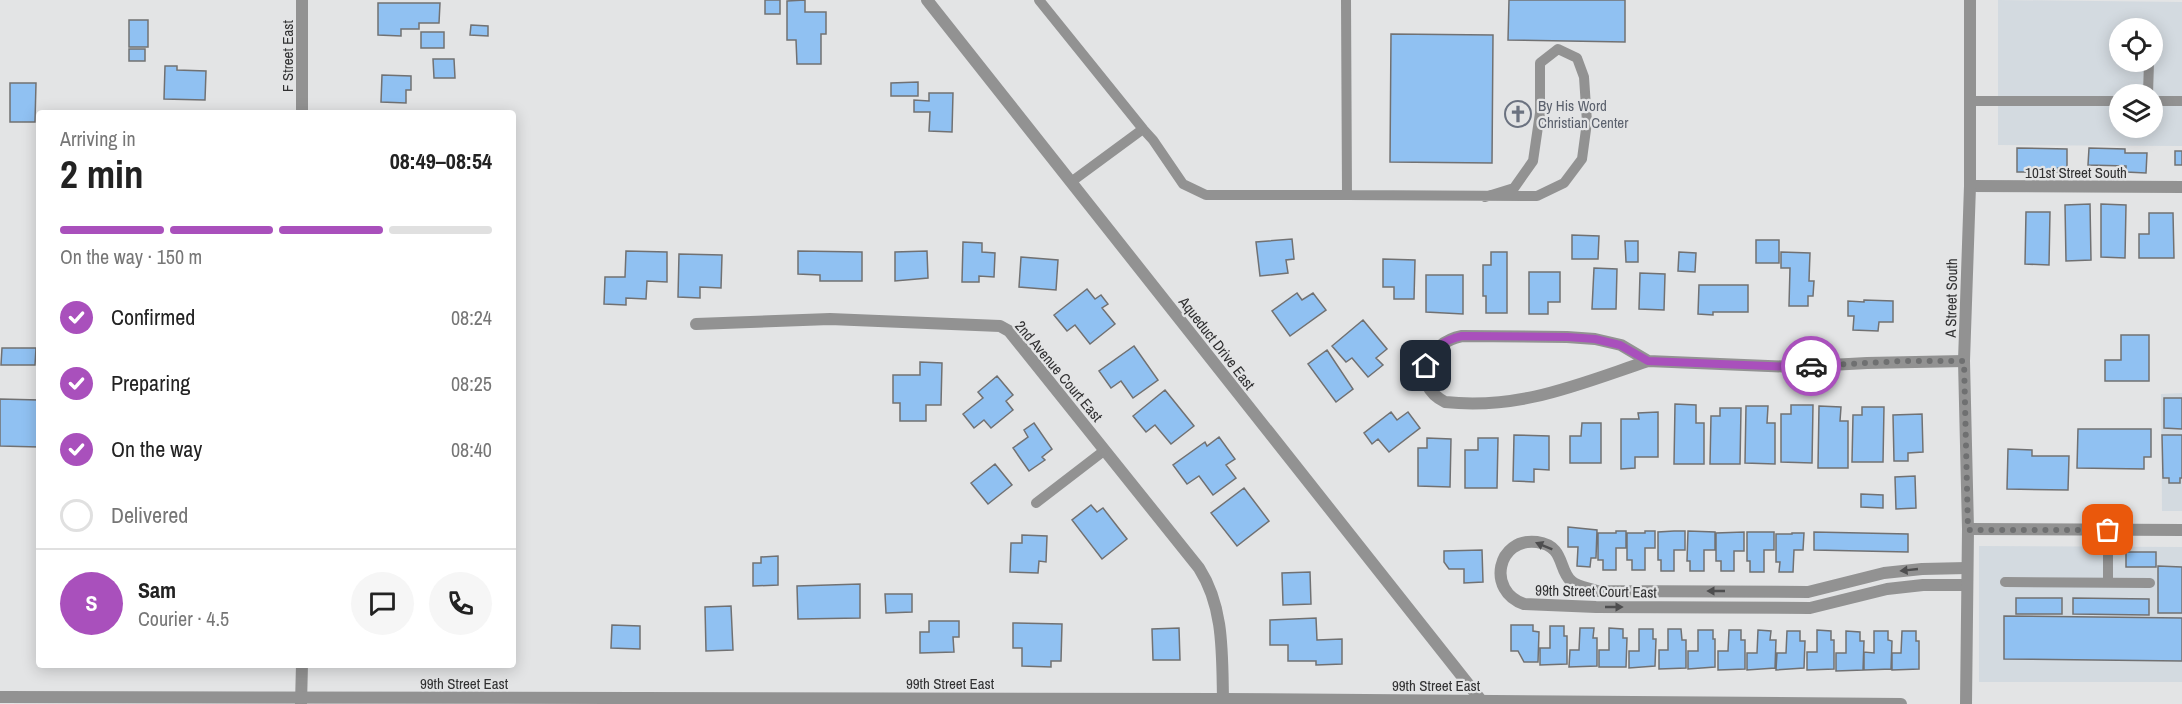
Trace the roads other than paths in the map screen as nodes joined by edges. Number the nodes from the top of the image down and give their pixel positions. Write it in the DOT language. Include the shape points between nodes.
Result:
graph roads {
  1 [pos="302,0"];
  2 [pos="927,0"];
  3 [pos="1039,0"];
  4 [pos="1346,0"];
  5 [pos="1970,0"];
  6 [pos="1969,101"];
  7 [pos="2109,101"];
  8 [pos="2163,101"];
  9 [pos="2182,101"];
  10 [pos="302,110"];
  11 [pos="1143,129"];
  12 [pos="1071,182"];
  13 [pos="1970,186"];
  14 [pos="2182,187"];
  15 [pos="1347,195"];
  16 [pos="1485,197"];
  17 [pos="696,324"];
  18 [pos="1648,361"];
  19 [pos="1964,361"];
  20 [pos="1105,450"];
  21 [pos="1036,504"];
  22 [pos="1968,530"];
  23 [pos="2108,530"];
  24 [pos="2182,530"];
  25 [pos="1967,568"];
  26 [pos="2005,582"];
  27 [pos="2108,583"];
  28 [pos="2150,583"];
  29 [pos="1967,585"];
  30 [pos="302,668"];
  31 [pos="0,697"];
  32 [pos="1224,699"];
  33 [pos="302,701"];
  34 [pos="576,701"];
  35 [pos="674,701"];
  36 [pos="764,701"];
  37 [pos="874,701"];
  38 [pos="982,701"];
  39 [pos="1483,702"];
  40 [pos="1901,704"];
  41 [pos="1966,704"];
  1 -- 10 [label="street, F Street East"];
  2 -- 12 [label="street, Aqueduct Drive East"];
  3 -- 11 [label="lane"];
  4 -- 15 [label="lane"];
  5 -- 6 [label="street, A Street South"];
  6 -- 7 [label="lane"];
  6 -- 13 [label="street, A Street South"];
  8 -- 9 [label="lane"];
  11 -- 12 [label="lane"];
  11 -- 15 [label="lane" via="1183,184 1206,195"];
  12 -- 39 [label="street, Aqueduct Drive East"];
  13 -- 14 [label="street, 101st Street South"];
  13 -- 19 [label="street, A Street South"];
  15 -- 16 [label="lane"];
  16 -- 16 [label="lane" via="1537,196 1564,183 1582,159 1587,122 1584,77 1577,57 1558,50 1540,63 1540,113 1533,161 1514,188"];
  17 -- 20 [label="street, 2nd Avenue Court East" via="830,319 1000,326 1010,331"];
  18 -- 18 [label="street" via="1554,393 1516,401 1445,402 1429,389 1426,380 1429,357 1438,346 1462,336 1595,339 1620,345"];
  18 -- 19 [label="street" via="1794,367"];
  19 -- 22 [label="street, A Street South"];
  20 -- 21 [label="lane"];
  20 -- 32 [label="street, 2nd Avenue Court East" via="1210,584 1221,636"];
  22 -- 23 [label="street"];
  22 -- 25 [label="street, A Street South"];
  23 -- 24 [label="street"];
  23 -- 27 [label="lane"];
  25 -- 29 [label="street, A Street South"];
  25 -- 29 [label="street, 99th Street Court East, one-way" via="1884,573 1808,591 1597,591 1573,584 1555,551 1540,542 1531,542 1508,552 1500,575 1505,591 1516,602 1596,607 1810,608 1887,589"];
  26 -- 27 [label="lane"];
  27 -- 28 [label="lane"];
  29 -- 41 [label="street, A Street South"];
  30 -- 33 [label="street"];
  31 -- 33 [label="street, 99th Street East"];
  32 -- 38 [label="street, 99th Street East"];
  32 -- 39 [label="street, 99th Street East"];
  33 -- 34 [label="street, 99th Street East"];
  34 -- 35 [label="street, 99th Street East"];
  35 -- 36 [label="street, 99th Street East"];
  36 -- 37 [label="street, 99th Street East"];
  37 -- 38 [label="street, 99th Street East"];
  39 -- 40 [label="street, 99th Street East"];
}
